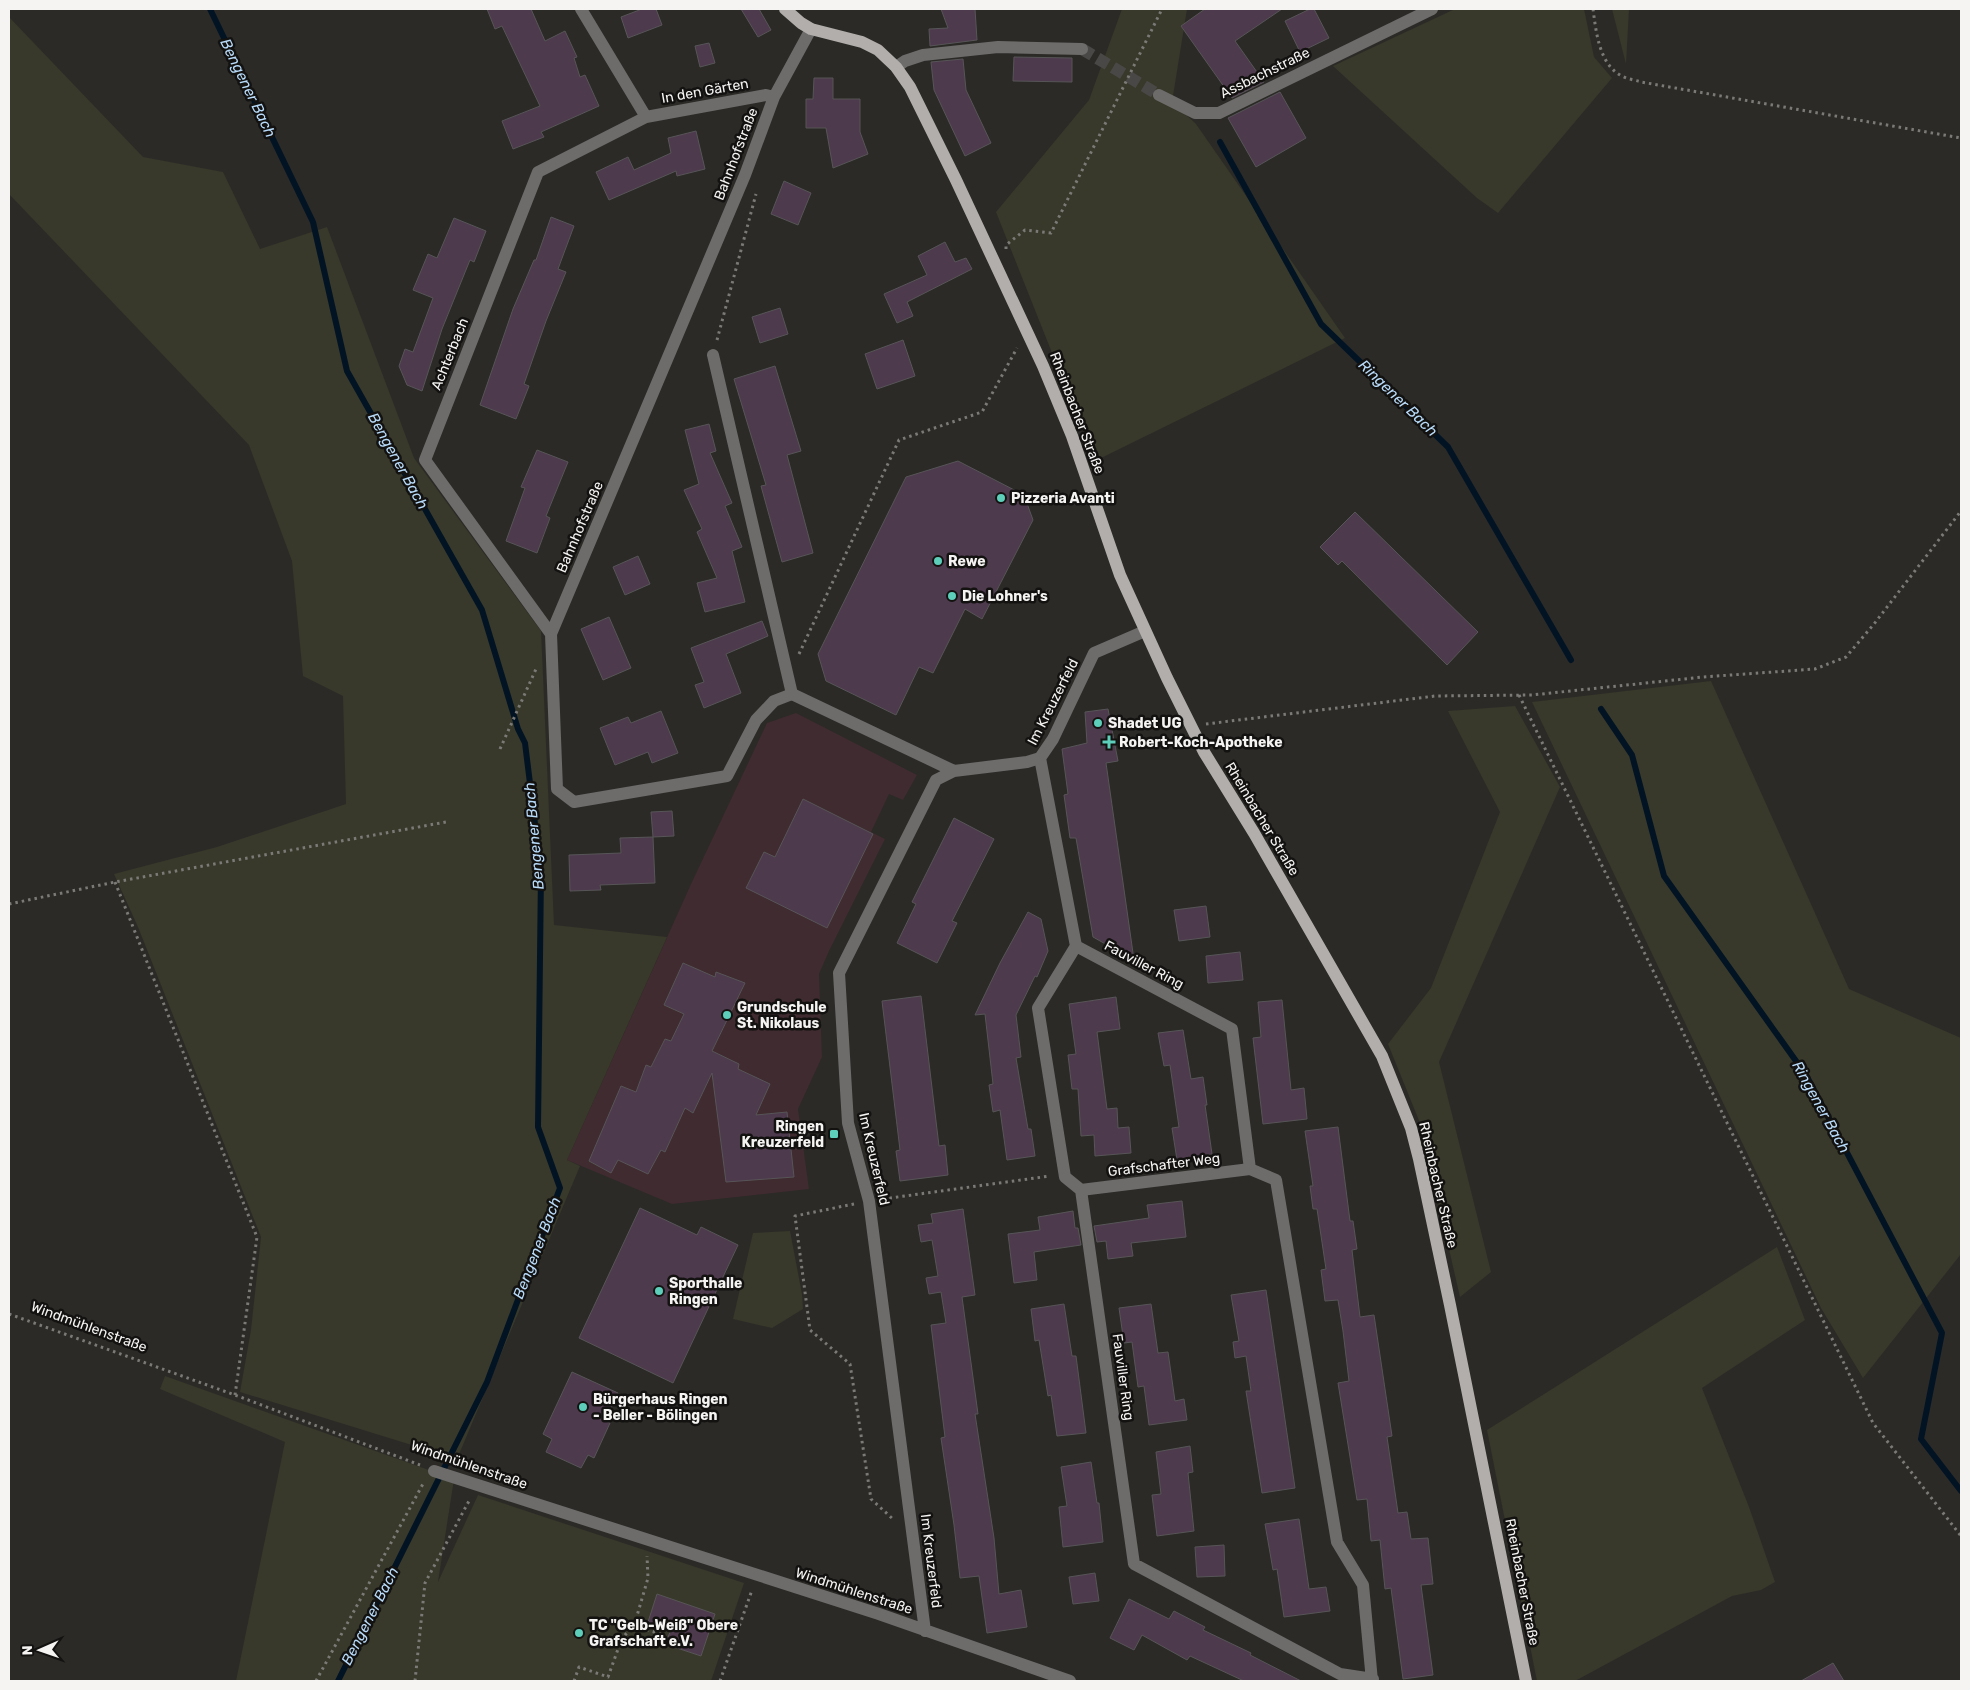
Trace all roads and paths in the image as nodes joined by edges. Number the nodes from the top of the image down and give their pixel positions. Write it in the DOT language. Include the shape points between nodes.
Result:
graph roads {
  1 [pos="581,9"];
  2 [pos="785,9"];
  3 [pos="1162,9"];
  4 [pos="1432,9"];
  5 [pos="1593,9"];
  6 [pos="811,29"];
  7 [pos="1082,49"];
  8 [pos="896,67"];
  9 [pos="1159,95"];
  10 [pos="774,97"];
  11 [pos="646,117"];
  12 [pos="1961,138"];
  13 [pos="745,175"];
  14 [pos="1006,253"];
  15 [pos="1027,330"];
  16 [pos="713,355"];
  17 [pos="1961,511"];
  18 [pos="1145,631"];
  19 [pos="551,634"];
  20 [pos="796,659"];
  21 [pos="792,694"];
  22 [pos="1520,695"];
  23 [pos="518,707"];
  24 [pos="1190,726"];
  25 [pos="500,748"];
  26 [pos="1040,758"];
  27 [pos="954,771"];
  28 [pos="446,822"];
  29 [pos="115,882"];
  30 [pos="9,904"];
  31 [pos="1076,946"];
  32 [pos="1250,1169"];
  33 [pos="1066,1176"];
  34 [pos="1081,1190"];
  35 [pos="870,1201"];
  36 [pos="9,1314"];
  37 [pos="235,1395"];
  38 [pos="433,1470"];
  39 [pos="478,1485"];
  40 [pos="1961,1536"];
  41 [pos="912,1537"];
  42 [pos="646,1540"];
  43 [pos="757,1576"];
  44 [pos="634,1626"];
  45 [pos="925,1631"];
  46 [pos="661,1634"];
  47 [pos="1373,1680"];
  48 [pos="316,1681"];
  49 [pos="415,1681"];
  50 [pos="574,1681"];
  51 [pos="720,1681"];
  52 [pos="1070,1681"];
  53 [pos="1526,1681"];
  1 -- 11 [label="street, In den Gärten"];
  2 -- 6 [label="main road, Rheinbacher Straße"];
  3 -- 14 [label="path" via="1051,233 1025,230 1006,245"];
  4 -- 9 [label="street, Assbachstraße" via="1219,113 1195,113"];
  5 -- 12 [label="path" via="1600,48 1611,67 1621,76"];
  6 -- 8 [label="main road, Rheinbacher Straße" via="870,45"];
  6 -- 10 [label="street, Bahnhofstraße"];
  7 -- 8 [label="street" via="998,47 923,55"];
  8 -- 15 [label="main road, Rheinbacher Straße" via="910,87 952,171"];
  10 -- 11 [label="street, In den Gärten" via="766,95"];
  10 -- 13 [label="street, Bahnhofstraße"];
  11 -- 19 [label="street, Achterbach" via="538,172 425,460"];
  13 -- 16 [label="path" via="758,187"];
  13 -- 19 [label="street, Bahnhofstraße"];
  15 -- 18 [label="main road, Rheinbacher Straße" via="1065,419 1113,556"];
  15 -- 20 [label="path" via="982,412 899,440"];
  16 -- 21 [label="street"];
  17 -- 22 [label="path" via="1846,657 1815,669"];
  18 -- 24 [label="main road, Rheinbacher Straße"];
  18 -- 26 [label="street, Im Kreuzerfeld" via="1094,654"];
  19 -- 21 [label="street, Bahnhofstraße" via="557,789 574,802 727,776 756,720 774,701"];
  21 -- 27 [label="street"];
  22 -- 24 [label="path" via="1435,696"];
  22 -- 40 [label="path" via="1873,1423"];
  23 -- 25 [label="path"];
  24 -- 53 [label="main road, Rheinbacher Straße" via="1366,1026 1382,1056 1411,1128"];
  26 -- 27 [label="street, Im Kreuzerfeld"];
  26 -- 31 [label="street"];
  27 -- 35 [label="street, Im Kreuzerfeld" via="936,780 840,973 848,1123"];
  28 -- 29 [label="path"];
  29 -- 30 [label="path"];
  29 -- 37 [label="path" via="257,1237"];
  31 -- 32 [label="street, Fauviller Ring" via="1232,1029"];
  31 -- 33 [label="street" via="1038,1008"];
  32 -- 34 [label="street, Grafschafter Weg"];
  32 -- 47 [label="street, Fauviller Ring" via="1276,1180 1336,1542 1363,1585"];
  33 -- 34 [label="street"];
  33 -- 35 [label="path" via="1042,1176"];
  34 -- 47 [label="street, Fauviller Ring" via="1134,1564 1340,1674"];
  35 -- 41 [label="street, Im Kreuzerfeld"];
  35 -- 41 [label="path" via="796,1216 799,1244 810,1330 850,1364 870,1499"];
  36 -- 37 [label="path, Windmühlenstraße"];
  37 -- 38 [label="path, Windmühlenstraße"];
  38 -- 39 [label="street, Windmühlenstraße"];
  38 -- 48 [label="path"];
  39 -- 42 [label="street, Windmühlenstraße"];
  39 -- 49 [label="path" via="425,1583"];
  41 -- 45 [label="street, Im Kreuzerfeld"];
  42 -- 43 [label="street, Windmühlenstraße"];
  42 -- 44 [label="path" via="648,1578"];
  43 -- 45 [label="street, Windmühlenstraße"];
  43 -- 51 [label="path"];
  44 -- 46 [label="path"];
  44 -- 50 [label="path" via="622,1638 608,1677 579,1667"];
  45 -- 52 [label="street"];
}
